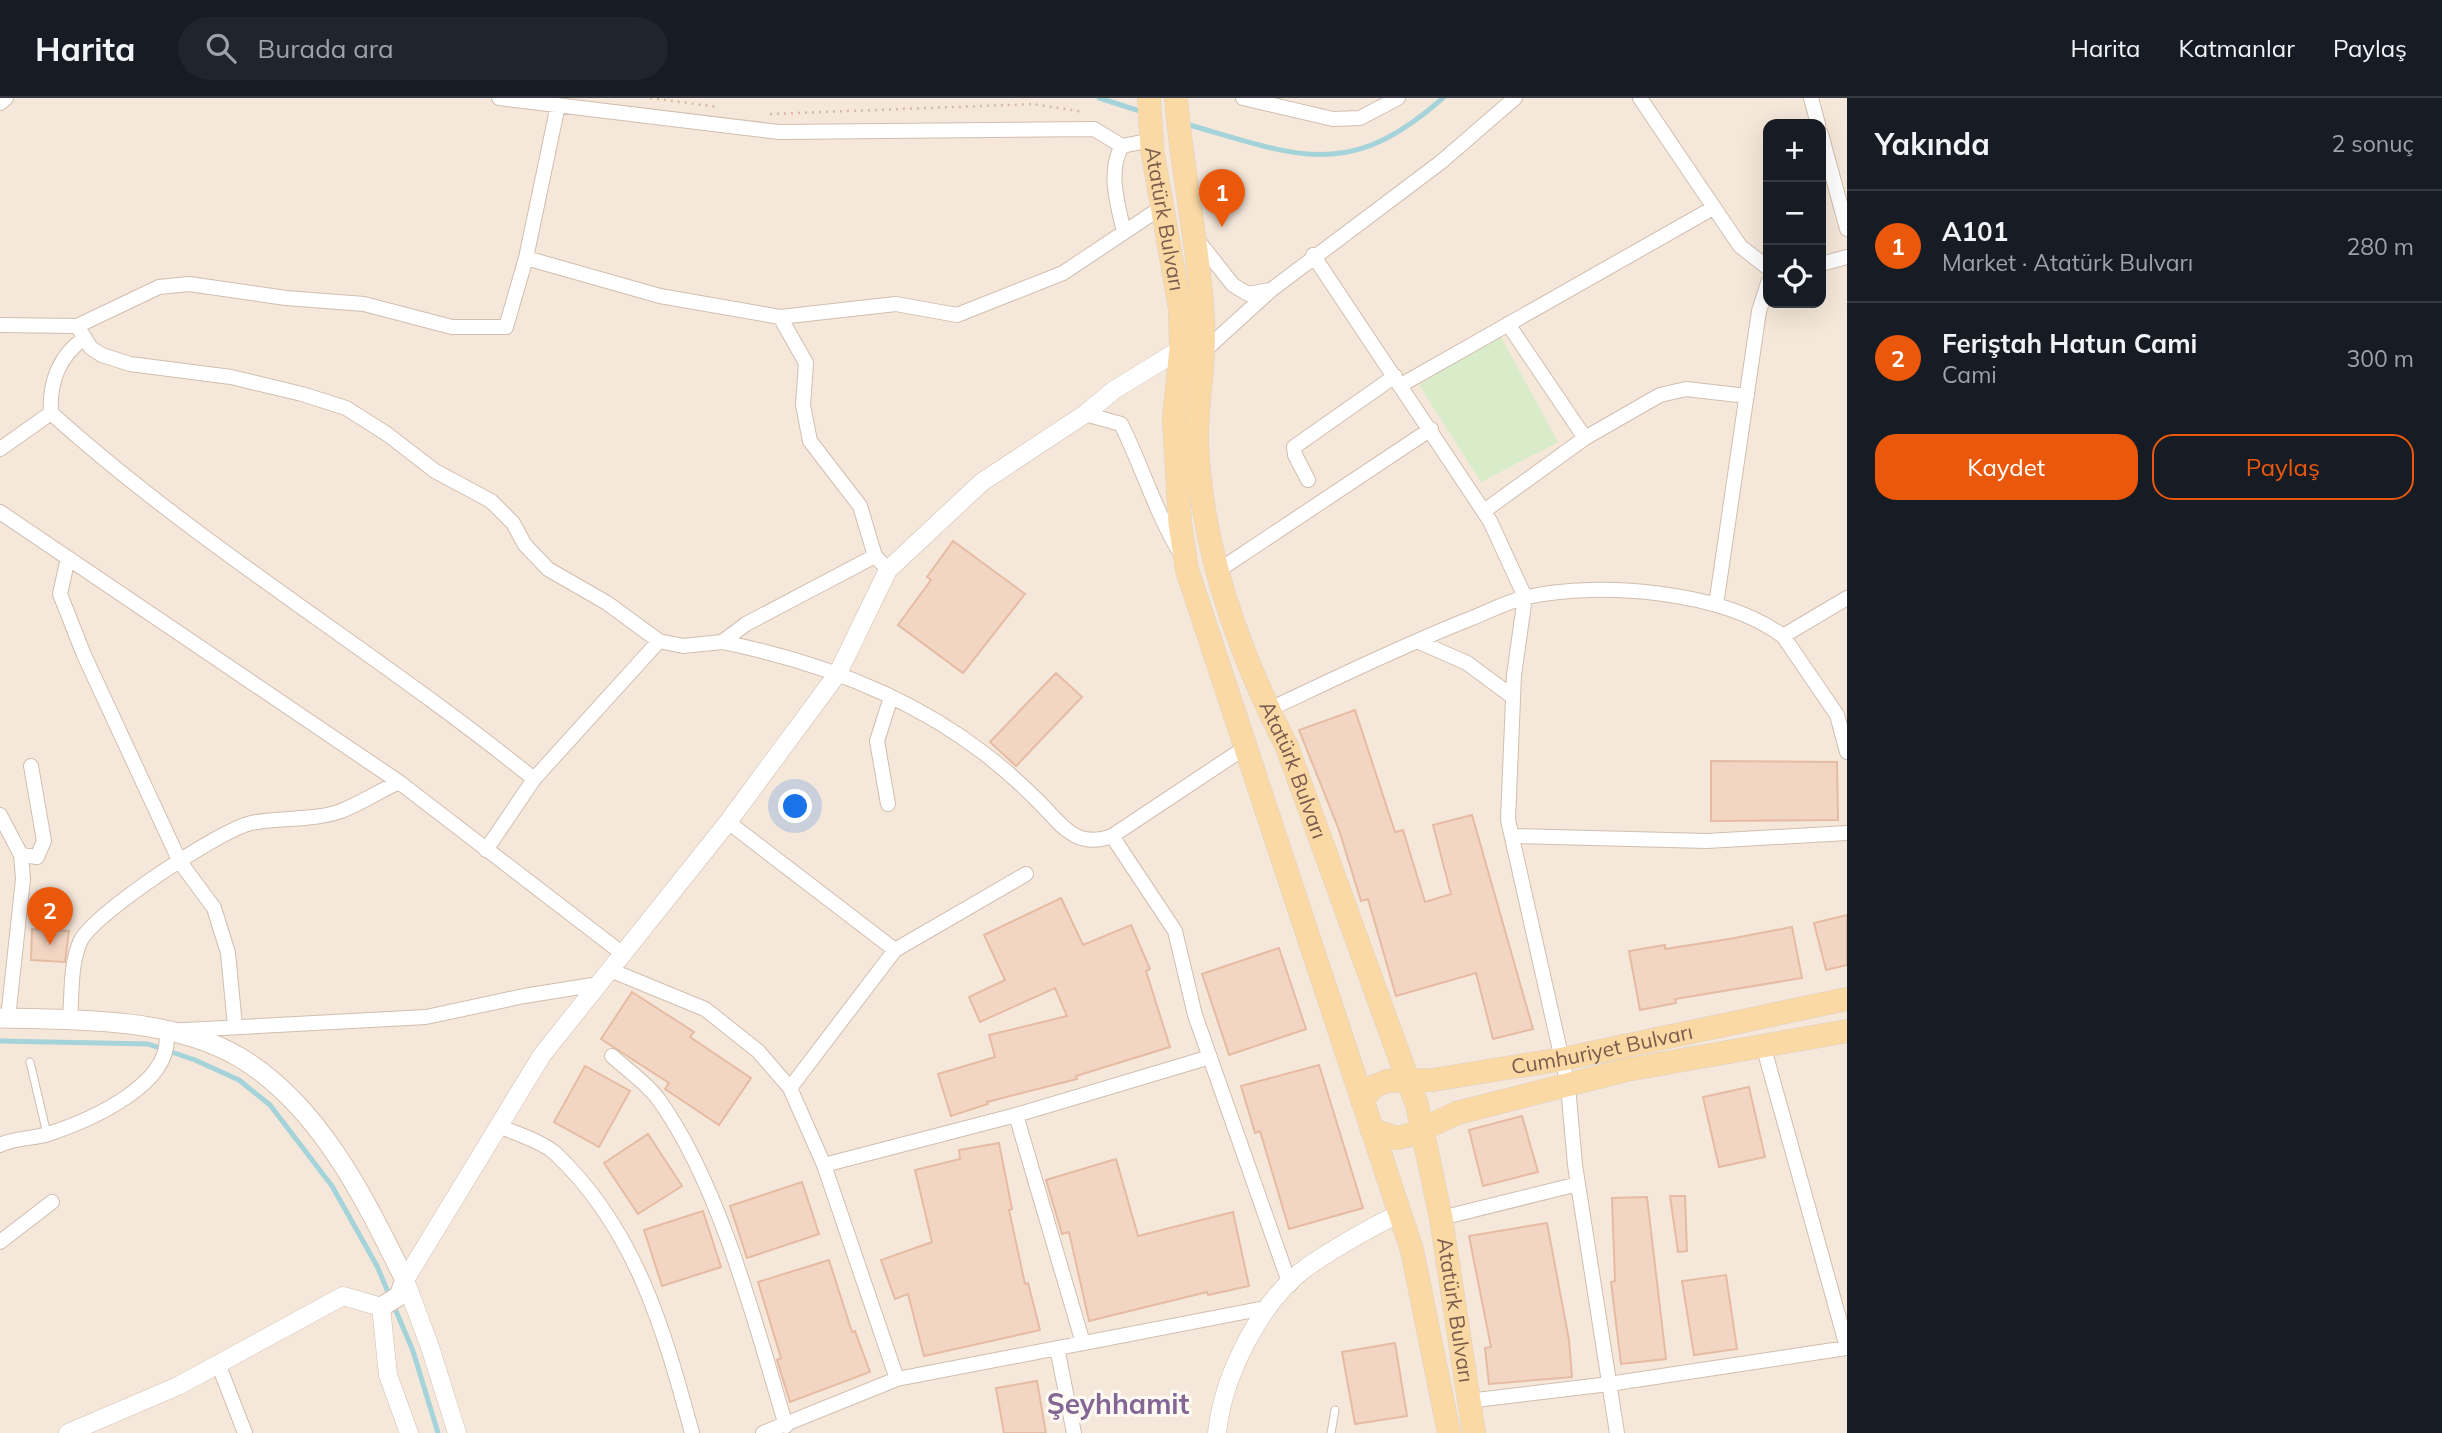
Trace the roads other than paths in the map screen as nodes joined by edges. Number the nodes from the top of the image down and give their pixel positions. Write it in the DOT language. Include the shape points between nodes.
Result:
graph roads {
  1 [pos="6,98"];
  2 [pos="499,98"];
  3 [pos="1149,98"];
  4 [pos="1176,98"];
  5 [pos="1243,98"];
  6 [pos="1398,98"];
  7 [pos="1515,98"];
  8 [pos="1640,98"];
  9 [pos="1811,98"];
  10 [pos="0,103"];
  11 [pos="558,105"];
  12 [pos="1817,119"];
  13 [pos="1152,145"];
  14 [pos="1122,146"];
  15 [pos="1826,152"];
  16 [pos="1162,207"];
  17 [pos="1713,208"];
  18 [pos="1847,229"];
  19 [pos="1124,232"];
  20 [pos="1194,235"];
  21 [pos="1314,256"];
  22 [pos="1847,257"];
  23 [pos="526,258"];
  24 [pos="1826,263"];
  25 [pos="1763,264"];
  26 [pos="1271,290"];
  27 [pos="1763,299"];
  28 [pos="780,317"];
  29 [pos="1508,324"];
  30 [pos="0,325"];
  31 [pos="81,332"];
  32 [pos="1193,350"];
  33 [pos="1398,380"];
  34 [pos="1747,396"];
  35 [pos="51,413"];
  36 [pos="1085,414"];
  37 [pos="1431,429"];
  38 [pos="1586,438"];
  39 [pos="0,449"];
  40 [pos="1308,480"];
  41 [pos="1484,511"];
  42 [pos="0,512"];
  43 [pos="875,556"];
  44 [pos="68,558"];
  45 [pos="1185,561"];
  46 [pos="888,570"];
  47 [pos="1216,572"];
  48 [pos="1525,597"];
  49 [pos="1847,598"];
  50 [pos="1716,605"];
  51 [pos="1783,636"];
  52 [pos="1417,640"];
  53 [pos="659,641"];
  54 [pos="722,642"];
  55 [pos="838,673"];
  56 [pos="891,697"];
  57 [pos="1513,697"];
  58 [pos="1268,710"];
  59 [pos="1246,747"];
  60 [pos="1847,752"];
  61 [pos="32,766"];
  62 [pos="534,779"];
  63 [pos="399,782"];
  64 [pos="888,804"];
  65 [pos="0,815"];
  66 [pos="728,822"];
  67 [pos="1847,833"];
  68 [pos="1112,836"];
  69 [pos="1512,836"];
  70 [pos="486,850"];
  71 [pos="21,855"];
  72 [pos="180,862"];
  73 [pos="1026,874"];
  74 [pos="895,950"];
  75 [pos="7,953"];
  76 [pos="623,954"];
  77 [pos="604,977"];
  78 [pos="1847,999"];
  79 [pos="4,1018"];
  80 [pos="70,1019"];
  81 [pos="235,1026"];
  82 [pos="1847,1031"];
  83 [pos="167,1035"];
  84 [pos="1763,1045"];
  85 [pos="612,1056"];
  86 [pos="1210,1057"];
  87 [pos="1563,1059"];
  88 [pos="30,1062"];
  89 [pos="1410,1080"];
  90 [pos="1568,1086"];
  91 [pos="790,1088"];
  92 [pos="1362,1100"];
  93 [pos="1016,1115"];
  94 [pos="499,1126"];
  95 [pos="1372,1129"];
  96 [pos="1423,1131"];
  97 [pos="47,1134"];
  98 [pos="0,1145"];
  99 [pos="824,1166"];
  100 [pos="1578,1184"];
  101 [pos="52,1202"];
  102 [pos="1400,1213"];
  103 [pos="1441,1218"];
  104 [pos="0,1242"];
  105 [pos="1290,1285"];
  106 [pos="402,1288"];
  107 [pos="381,1307"];
  108 [pos="1270,1307"];
  109 [pos="1846,1339"];
  110 [pos="1083,1343"];
  111 [pos="1056,1348"];
  112 [pos="219,1366"];
  113 [pos="897,1379"];
  114 [pos="1609,1384"];
  115 [pos="1468,1401"];
  116 [pos="1335,1410"];
  117 [pos="786,1426"];
  118 [pos="68,1433"];
  119 [pos="245,1433"];
  120 [pos="409,1433"];
  121 [pos="457,1433"];
  122 [pos="692,1433"];
  123 [pos="763,1433"];
  124 [pos="1074,1433"];
  125 [pos="1217,1433"];
  126 [pos="1331,1433"];
  127 [pos="1449,1433"];
  128 [pos="1474,1433"];
  129 [pos="1617,1433"];
  1 -- 10 [label="street"];
  2 -- 11 [label="street"];
  3 -- 13 [label="main road, Atatürk Bulvarı"];
  4 -- 20 [label="main road, Atatürk Bulvarı"];
  5 -- 6 [label="street" via="1333,119 1360,118"];
  7 -- 21 [label="street" via="1441,162"];
  8 -- 17 [label="street"];
  9 -- 12 [label="street"];
  11 -- 14 [label="street" via="779,132 1094,129"];
  11 -- 23 [label="street"];
  13 -- 14 [label="street"];
  13 -- 16 [label="main road, Atatürk Bulvarı"];
  14 -- 19 [label="street" via="1116,157 1115,193"];
  15 -- 18 [label="street"];
  16 -- 19 [label="street"];
  16 -- 32 [label="main road, Atatürk Bulvarı" via="1180,308"];
  17 -- 25 [label="street" via="1740,246"];
  17 -- 29 [label="street"];
  19 -- 28 [label="street" via="1063,273 957,315 896,304"];
  20 -- 26 [label="street" via="1233,285 1248,294"];
  20 -- 32 [label="main road, Atatürk Bulvarı"];
  21 -- 26 [label="street"];
  21 -- 33 [label="street"];
  22 -- 24 [label="street"];
  23 -- 28 [label="street" via="660,296"];
  23 -- 31 [label="street" via="506,327 452,327 364,304 189,284 159,287"];
  26 -- 32 [label="street"];
  27 -- 34 [label="street"];
  28 -- 43 [label="street" via="806,363 803,405 810,441 860,506"];
  29 -- 33 [label="street"];
  29 -- 38 [label="street"];
  30 -- 31 [label="street"];
  31 -- 35 [label="street" via="57,372"];
  31 -- 53 [label="street" via="91,348 130,364 230,377 346,408 435,471 491,501 548,569 607,603"];
  32 -- 36 [label="street" via="1114,390"];
  32 -- 45 [label="main road, Atatürk Bulvarı" via="1174,419"];
  32 -- 47 [label="main road, Atatürk Bulvarı" via="1197,441"];
  33 -- 37 [label="street"];
  33 -- 40 [label="street" via="1294,447"];
  34 -- 38 [label="street" via="1675,390"];
  34 -- 50 [label="street"];
  35 -- 39 [label="street"];
  35 -- 62 [label="street" via="106,462 451,712"];
  36 -- 45 [label="street" via="1121,424 1161,522"];
  36 -- 46 [label="street" via="982,482"];
  37 -- 41 [label="street"];
  37 -- 47 [label="street"];
  38 -- 41 [label="street"];
  41 -- 48 [label="street"];
  42 -- 44 [label="street"];
  43 -- 46 [label="street"];
  43 -- 54 [label="street" via="746,624"];
  44 -- 63 [label="street"];
  44 -- 72 [label="street" via="60,594"];
  45 -- 59 [label="main road, Atatürk Bulvarı"];
  46 -- 55 [label="street"];
  47 -- 58 [label="main road, Atatürk Bulvarı"];
  48 -- 50 [label="street" via="1629,593"];
  48 -- 52 [label="street"];
  48 -- 57 [label="street"];
  49 -- 51 [label="street"];
  50 -- 51 [label="street" via="1761,620"];
  51 -- 60 [label="street" via="1837,715"];
  52 -- 57 [label="street" via="1467,663"];
  52 -- 58 [label="street"];
  53 -- 54 [label="street" via="683,646"];
  53 -- 62 [label="street"];
  54 -- 55 [label="street" via="787,655"];
  55 -- 56 [label="street"];
  55 -- 66 [label="street"];
  56 -- 64 [label="street" via="877,741"];
  56 -- 68 [label="street" via="985,754 1064,830 1097,842"];
  57 -- 69 [label="street" via="1508,820"];
  58 -- 89 [label="main road, Atatürk Bulvarı" via="1287,747"];
  59 -- 68 [label="street"];
  59 -- 92 [label="main road, Atatürk Bulvarı"];
  61 -- 71 [label="street" via="44,841 37,857"];
  62 -- 70 [label="street"];
  63 -- 70 [label="street"];
  63 -- 72 [label="street" via="340,811 250,824"];
  65 -- 71 [label="street"];
  66 -- 74 [label="street"];
  66 -- 76 [label="street"];
  67 -- 69 [label="street" via="1707,841"];
  68 -- 86 [label="street" via="1175,931"];
  69 -- 87 [label="street"];
  70 -- 76 [label="street"];
  71 -- 75 [label="street" via="23,879"];
  72 -- 80 [label="street" via="96,921 82,939 75,958"];
  72 -- 81 [label="street" via="214,908 228,953"];
  73 -- 74 [label="street"];
  74 -- 91 [label="street"];
  75 -- 79 [label="street"];
  76 -- 77 [label="street"];
  77 -- 81 [label="street" via="426,1017"];
  77 -- 91 [label="street" via="705,1009 758,1051"];
  77 -- 94 [label="street" via="542,1055"];
  78 -- 87 [label="main road, Cumhuriyet Bulvarı"];
  79 -- 80 [label="main road"];
  80 -- 83 [label="main road"];
  81 -- 83 [label="street"];
  82 -- 84 [label="main road, Cumhuriyet Bulvarı"];
  83 -- 97 [label="street" via="161,1063 144,1085 96,1114"];
  83 -- 106 [label="main road" via="238,1056 276,1083 319,1130 380,1230"];
  84 -- 90 [label="main road, Cumhuriyet Bulvarı" via="1626,1070"];
  84 -- 109 [label="street"];
  85 -- 117 [label="street" via="658,1098 684,1141 721,1223"];
  86 -- 93 [label="street"];
  86 -- 105 [label="street"];
  87 -- 89 [label="main road, Cumhuriyet Bulvarı"];
  87 -- 90 [label="street"];
  88 -- 97 [label="lane"];
  89 -- 92 [label="main road, Cumhuriyet Bulvarı" via="1379,1083"];
  89 -- 96 [label="main road, Atatürk Bulvarı"];
  90 -- 96 [label="main road, Cumhuriyet Bulvarı" via="1457,1113"];
  90 -- 100 [label="street"];
  91 -- 99 [label="street"];
  92 -- 95 [label="main road, Atatürk Bulvarı"];
  93 -- 99 [label="street"];
  93 -- 110 [label="street"];
  94 -- 106 [label="street"];
  94 -- 122 [label="street" via="554,1152 614,1222 663,1326"];
  95 -- 96 [label="main road, Cumhuriyet Bulvarı" via="1397,1138"];
  95 -- 102 [label="main road, Atatürk Bulvarı"];
  96 -- 103 [label="main road, Atatürk Bulvarı"];
  97 -- 98 [label="street"];
  99 -- 113 [label="street"];
  100 -- 103 [label="street"];
  100 -- 114 [label="street"];
  101 -- 104 [label="street"];
  102 -- 105 [label="street" via="1305,1269"];
  102 -- 127 [label="main road, Atatürk Bulvarı" via="1412,1250"];
  103 -- 115 [label="main road, Atatürk Bulvarı"];
  105 -- 108 [label="street"];
  106 -- 107 [label="main road"];
  106 -- 121 [label="street" via="430,1347"];
  107 -- 112 [label="street" via="343,1296"];
  107 -- 120 [label="street" via="388,1375"];
  108 -- 110 [label="street"];
  108 -- 125 [label="street" via="1238,1353"];
  109 -- 114 [label="street"];
  110 -- 111 [label="street"];
  111 -- 113 [label="street"];
  111 -- 124 [label="street"];
  112 -- 118 [label="street"];
  112 -- 119 [label="street"];
  113 -- 117 [label="street"];
  114 -- 115 [label="street"];
  114 -- 129 [label="street"];
  115 -- 128 [label="main road, Atatürk Bulvarı"];
  116 -- 126 [label="lane"];
  117 -- 123 [label="street"];
}
